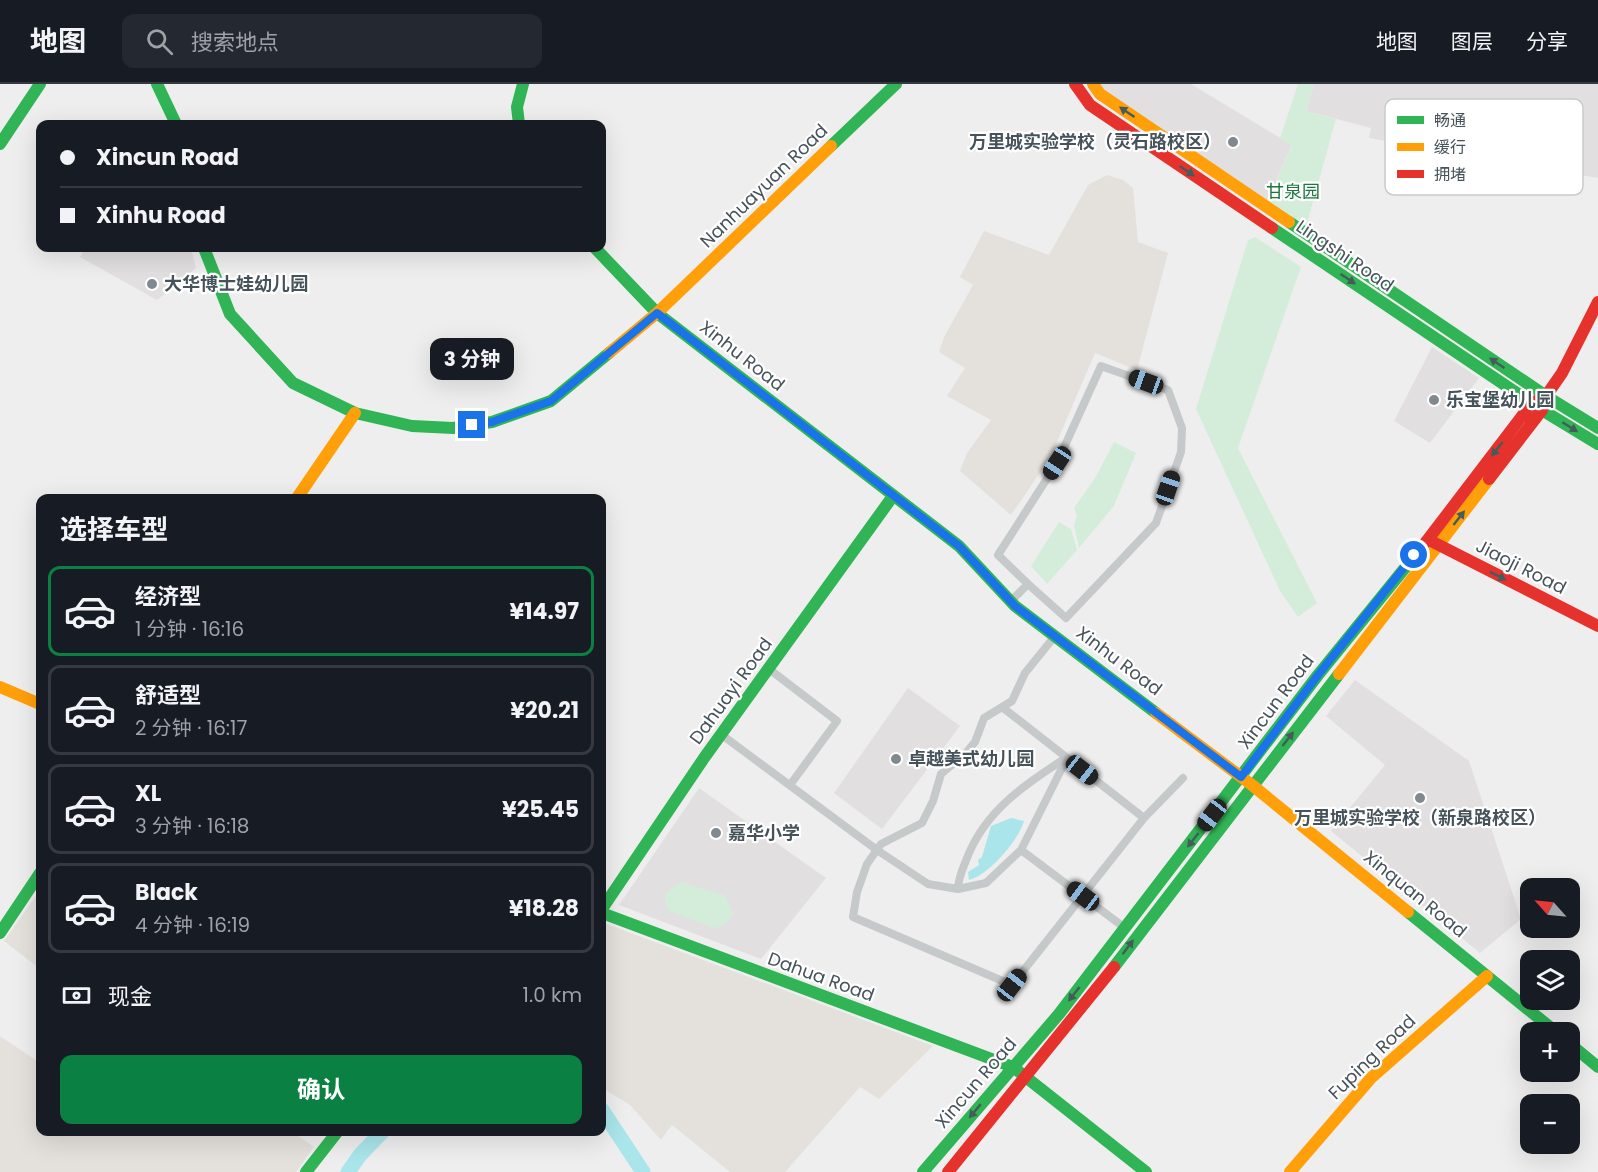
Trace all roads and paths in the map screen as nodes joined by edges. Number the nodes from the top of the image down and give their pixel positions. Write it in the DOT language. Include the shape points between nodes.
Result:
graph roads {
  1 [pos="40,84"];
  2 [pos="157,84"];
  3 [pos="523,84"];
  4 [pos="896,84"];
  5 [pos="1075,84"];
  6 [pos="1093,84"];
  7 [pos="174,120"];
  8 [pos="519,120"];
  9 [pos="0,144"];
  10 [pos="206,252"];
  11 [pos="599,252"];
  12 [pos="1598,302"];
  13 [pos="657,313"];
  14 [pos="1546,396"];
  15 [pos="1537,406"];
  16 [pos="355,413"];
  17 [pos="1598,428"];
  18 [pos="1598,444"];
  19 [pos="300,494"];
  20 [pos="892,496"];
  21 [pos="1433,542"];
  22 [pos="1028,584"];
  23 [pos="1011,601"];
  24 [pos="1598,626"];
  25 [pos="1055,636"];
  26 [pos="770,669"];
  27 [pos="0,687"];
  28 [pos="36,702"];
  29 [pos="1002,707"];
  30 [pos="722,735"];
  31 [pos="1067,758"];
  32 [pos="1241,777"];
  33 [pos="1184,778"];
  34 [pos="790,785"];
  35 [pos="1252,785"];
  36 [pos="1144,818"];
  37 [pos="877,850"];
  38 [pos="1021,850"];
  39 [pos="36,879"];
  40 [pos="958,889"];
  41 [pos="1083,896"];
  42 [pos="606,905"];
  43 [pos="606,913"];
  44 [pos="1125,928"];
  45 [pos="0,933"];
  46 [pos="1487,976"];
  47 [pos="1544,1022"];
  48 [pos="1580,1052"];
  49 [pos="1013,1067"];
  50 [pos="1598,1067"];
  51 [pos="1028,1076"];
  52 [pos="334,1136"];
  53 [pos="306,1172"];
  54 [pos="923,1172"];
  55 [pos="948,1172"];
  56 [pos="1146,1172"];
  57 [pos="1290,1172"];
  1 -- 9 [label="street"];
  2 -- 7 [label="street"];
  3 -- 8 [label="street" via="517,107"];
  4 -- 13 [label="street, Nanhuayuan Road"];
  5 -- 15 [label="street, Lingshi Road, one-way" via="1090,105"];
  14 -- 6 [label="street, Lingshi Road, one-way" via="1100,94"];
  10 -- 16 [label="street" via="230,314 293,383"];
  11 -- 13 [label="street, Xinhu Road"];
  12 -- 14 [label="street, Xincun Road"];
  13 -- 16 [label="street" via="551,401 492,422 453,428 412,426"];
  13 -- 20 [label="street, Xinhu Road"];
  14 -- 15 [label="street, Xincun Road"];
  14 -- 17 [label="street, Lingshi Road"];
  15 -- 18 [label="street, Lingshi Road, one-way"];
  15 -- 21 [label="street, Xincun Road"];
  16 -- 19 [label="street"];
  20 -- 23 [label="street, Xinhu Road" via="959,546"];
  20 -- 26 [label="street, Dahuayi Road"];
  21 -- 24 [label="street, Jiaoji Road, one-way"];
  21 -- 32 [label="street, Xincun Road" via="1318,675"];
  35 -- 21 [label="street, Xincun Road, one-way"];
  22 -- 22 [label="street" via="1066,618 1156,523 1181,452 1182,428 1168,390 1101,366 1057,463 998,555"];
  22 -- 23 [label="street"];
  23 -- 25 [label="street, Xinhu Road"];
  25 -- 29 [label="street" via="1024,673 1012,701"];
  25 -- 32 [label="street, Xinhu Road"];
  26 -- 30 [label="street, Dahuayi Road"];
  26 -- 34 [label="street" via="837,721"];
  27 -- 28 [label="street"];
  29 -- 31 [label="street"];
  29 -- 37 [label="street" via="984,718 975,742 941,774 922,823 891,837"];
  30 -- 34 [label="street"];
  30 -- 42 [label="street, Dahuayi Road"];
  31 -- 36 [label="street"];
  31 -- 38 [label="street"];
  31 -- 40 [label="street" via="1028,782 984,825 969,852"];
  32 -- 35 [label="street, Xinhu Road"];
  32 -- 44 [label="street, Xincun Road, one-way"];
  33 -- 36 [label="street"];
  34 -- 37 [label="street"];
  35 -- 46 [label="street, Xinquan Road"];
  51 -- 35 [label="street, Xincun Road, one-way"];
  36 -- 41 [label="street"];
  37 -- 40 [label="street" via="928,884"];
  37 -- 41 [label="street" via="867,864 853,917 1012,985"];
  38 -- 40 [label="street" via="986,883"];
  38 -- 41 [label="street"];
  39 -- 45 [label="street"];
  41 -- 44 [label="street"];
  43 -- 49 [label="street, Dahua Road"];
  44 -- 49 [label="street, Xincun Road, one-way"];
  46 -- 47 [label="street, Xinquan Road"];
  46 -- 57 [label="street, Fuping Road" via="1371,1078"];
  48 -- 50 [label="street"];
  49 -- 51 [label="street, Dahua Road"];
  49 -- 54 [label="street, Xincun Road, one-way"];
  51 -- 55 [label="street, Xincun Road"];
  51 -- 56 [label="street, Dahua Road"];
  52 -- 53 [label="street"];
}
